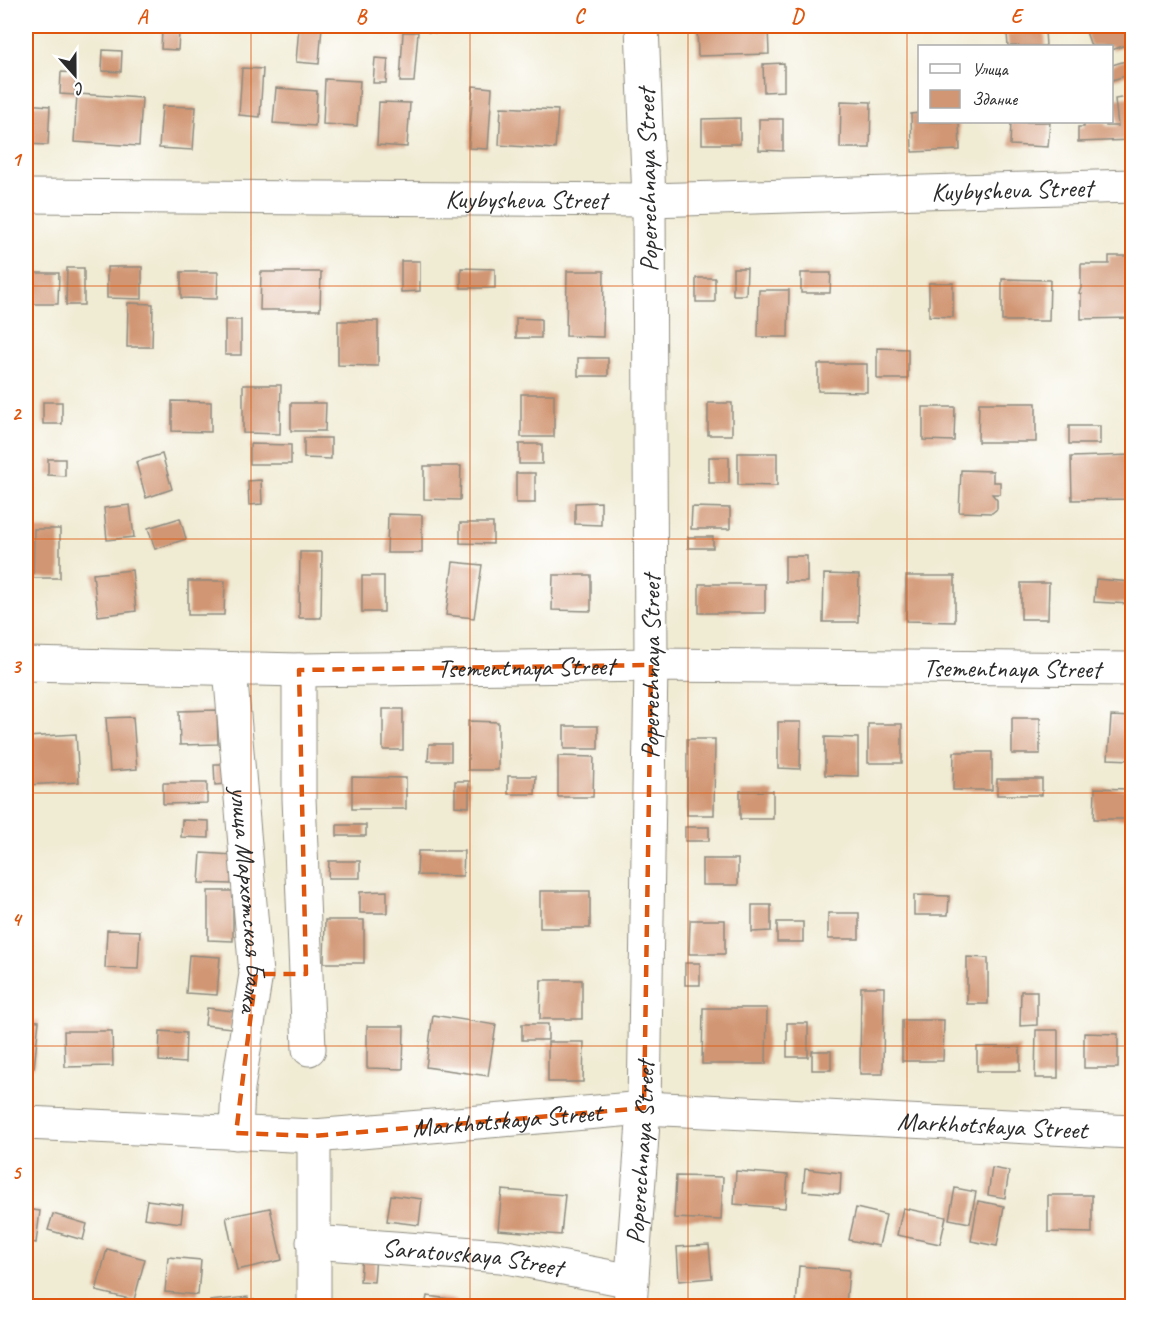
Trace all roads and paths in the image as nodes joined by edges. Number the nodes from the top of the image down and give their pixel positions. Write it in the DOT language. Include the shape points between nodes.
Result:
graph roads {
  1 [pos="642,26"];
  2 [pos="1132,186"];
  3 [pos="26,196"];
  4 [pos="649,200"];
  5 [pos="26,664"];
  6 [pos="651,665"];
  7 [pos="230,669"];
  8 [pos="1132,669"];
  9 [pos="299,670"];
  10 [pos="256,974"];
  11 [pos="306,974"];
  12 [pos="309,1049"];
  13 [pos="644,1108"];
  14 [pos="26,1123"];
  15 [pos="236,1132"];
  16 [pos="1132,1132"];
  17 [pos="314,1136"];
  18 [pos="313,1242"];
  19 [pos="631,1294"];
  20 [pos="314,1306"];
  1 -- 4 [label="street, Poperechnaya Street"];
  2 -- 4 [label="street, Kuybysheva Street"];
  3 -- 4 [label="street, Kuybysheva Street"];
  4 -- 6 [label="street, Poperechnaya Street"];
  5 -- 7 [label="street, Tsementnaya Street"];
  6 -- 8 [label="street, Tsementnaya Street"];
  6 -- 9 [label="street, Tsementnaya Street"];
  6 -- 13 [label="street, Poperechnaya Street"];
  7 -- 9 [label="street, Tsementnaya Street"];
  7 -- 10 [label="street, улица Мархотская Балка"];
  9 -- 11 [label="street"];
  10 -- 11 [label="street"];
  10 -- 15 [label="street, улица Мархотская Балка" via="238,1088"];
  11 -- 12 [label="street"];
  13 -- 16 [label="street, Markhotskaya Street"];
  13 -- 17 [label="street, Markhotskaya Street"];
  13 -- 19 [label="street, Poperechnaya Street"];
  14 -- 15 [label="street, Markhotskaya Street"];
  15 -- 17 [label="street, Markhotskaya Street"];
  17 -- 18 [label="street"];
  18 -- 19 [label="street, Saratovskaya Street" via="501,1256"];
  18 -- 20 [label="street"];
}
